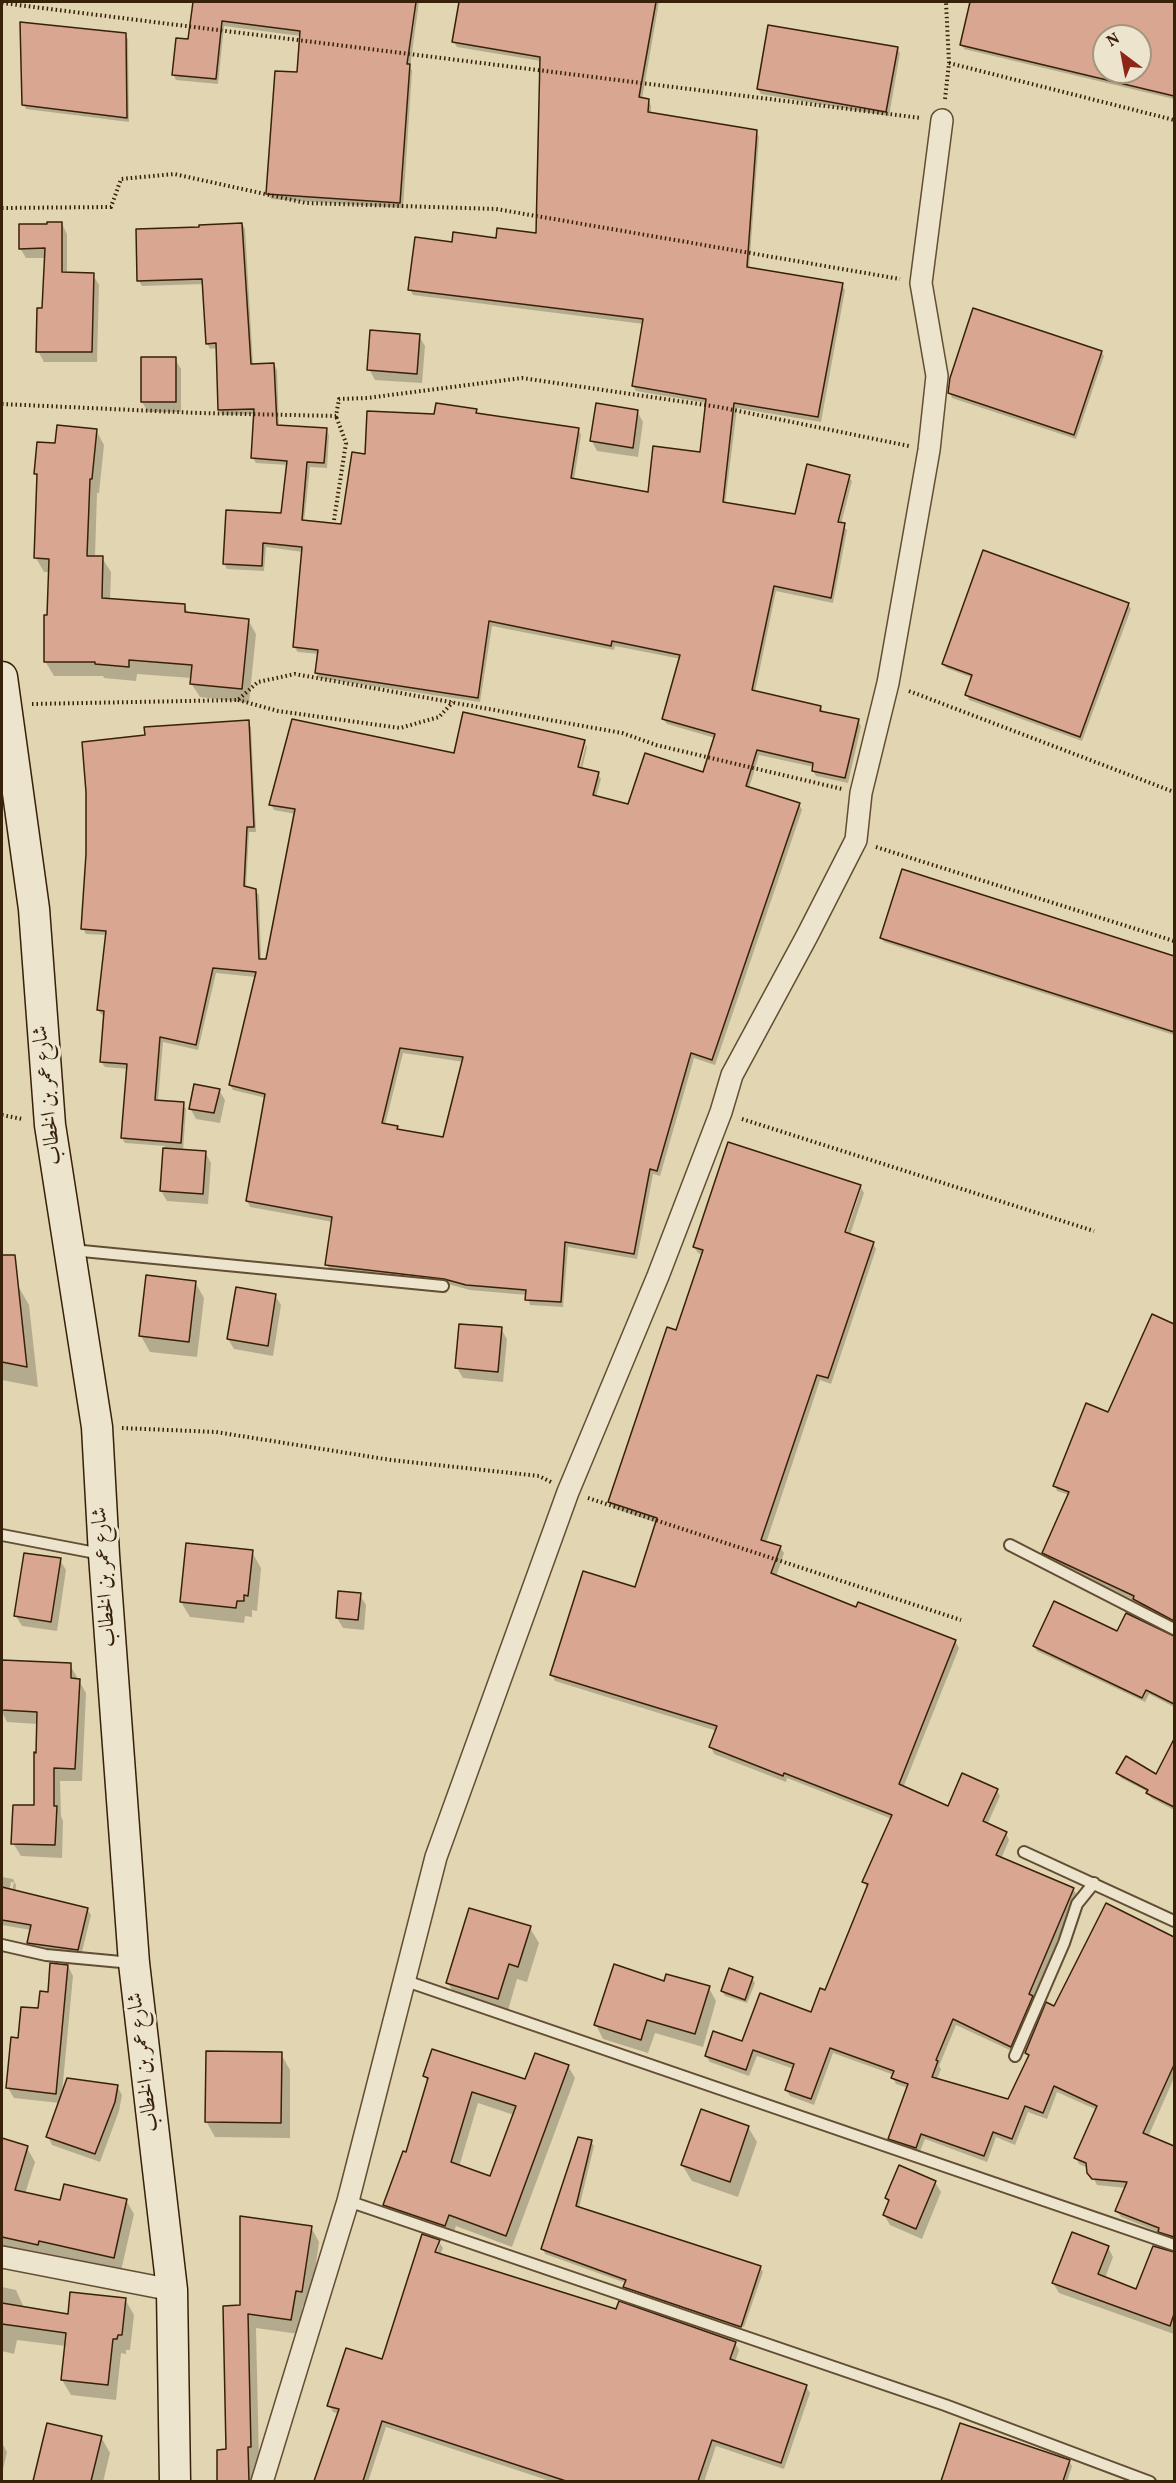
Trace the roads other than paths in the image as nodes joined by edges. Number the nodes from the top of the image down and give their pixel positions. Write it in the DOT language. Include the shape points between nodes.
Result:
graph roads {
  1 [pos="942,120"];
  2 [pos="3,690"];
  3 [pos="69,1250"];
  4 [pos="443,1286"];
  5 [pos="2,1535"];
  6 [pos="1010,1545"];
  7 [pos="104,1555"];
  8 [pos="1174,1629"];
  9 [pos="1024,1852"];
  10 [pos="1094,1883"];
  11 [pos="1174,1921"];
  12 [pos="2,1945"];
  13 [pos="134,1963"];
  14 [pos="406,1981"];
  15 [pos="1015,2056"];
  16 [pos="348,2201"];
  17 [pos="1174,2246"];
  18 [pos="2,2257"];
  19 [pos="172,2290"];
  20 [pos="175,2481"];
  21 [pos="262,2481"];
  22 [pos="1149,2481"];
  1 -- 14 [label="street" via="921,283 937,376 929,450 888,683 861,793 856,840 732,1075 658,1275 568,1492 436,1857"];
  2 -- 3 [label="main road, شارع عمر بن الخطاب" via="34,909 50,1125"];
  3 -- 4 [label="lane"];
  3 -- 7 [label="main road, شارع عمر بن الخطاب" via="97,1427"];
  5 -- 7 [label="lane"];
  6 -- 8 [label="lane"];
  7 -- 13 [label="main road, شارع عمر بن الخطاب"];
  9 -- 10 [label="lane"];
  10 -- 11 [label="lane"];
  10 -- 15 [label="lane" via="1077,1904"];
  12 -- 13 [label="lane" via="46,1955"];
  13 -- 19 [label="main road, شارع عمر بن الخطاب"];
  14 -- 16 [label="street"];
  14 -- 17 [label="lane"];
  16 -- 21 [label="street"];
  16 -- 22 [label="lane" via="945,2405"];
  18 -- 19 [label="street"];
  19 -- 20 [label="main road, شارع عمر بن الخطاب"];
}
